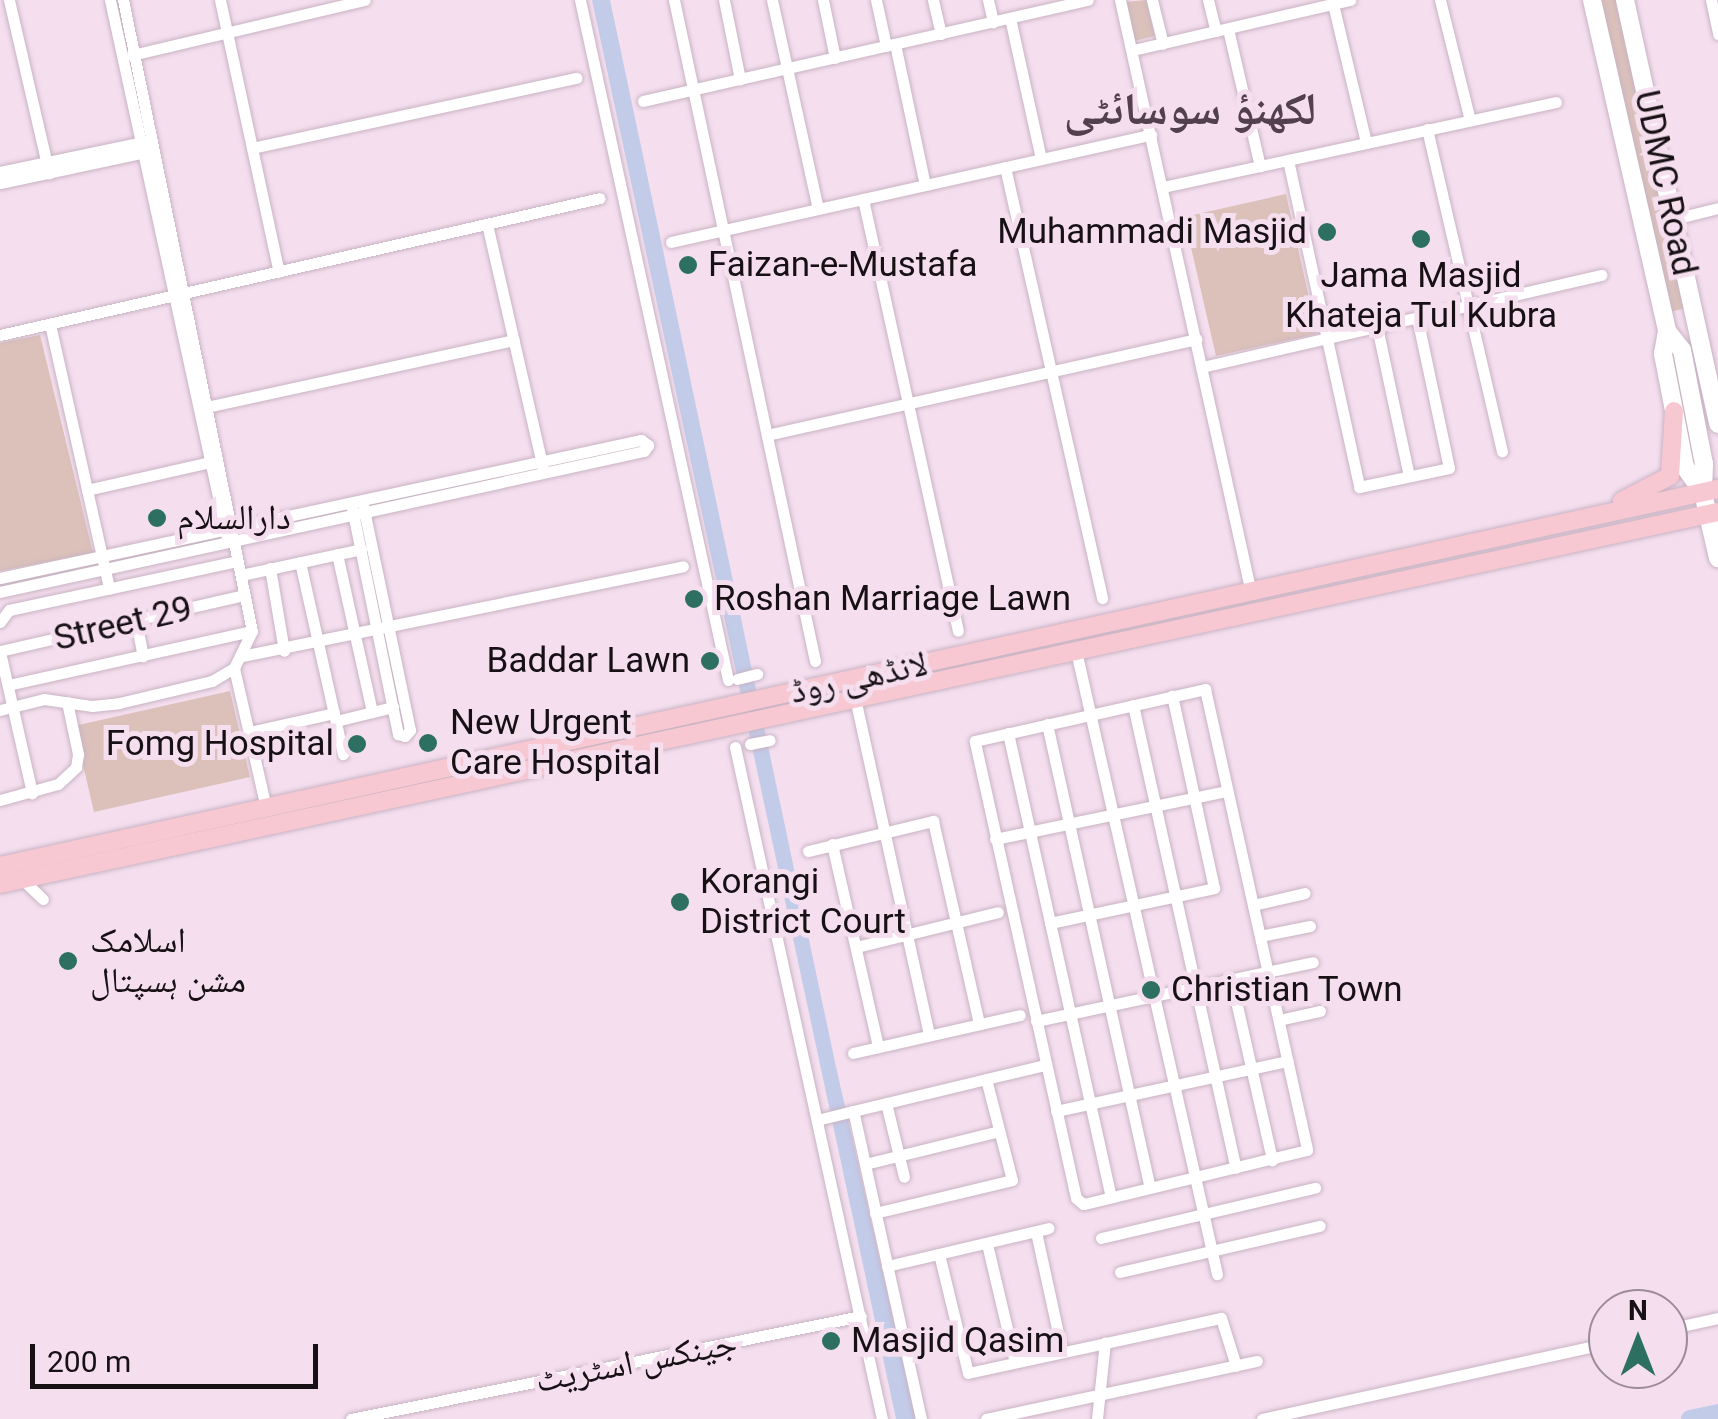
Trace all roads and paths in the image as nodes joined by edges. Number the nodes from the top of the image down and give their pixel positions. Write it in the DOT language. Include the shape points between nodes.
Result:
graph roads {
  1 [pos="10,0"];
  2 [pos="110,0"];
  3 [pos="123,0"];
  4 [pos="220,0"];
  5 [pos="361,0"];
  6 [pos="580,0"];
  7 [pos="674,0"];
  8 [pos="724,0"];
  9 [pos="772,0"];
  10 [pos="823,0"];
  11 [pos="876,0"];
  12 [pos="933,0"];
  13 [pos="988,0"];
  14 [pos="1088,0"];
  15 [pos="1120,0"];
  16 [pos="1152,0"];
  17 [pos="1208,0"];
  18 [pos="1350,0"];
  19 [pos="1440,0"];
  20 [pos="1592,0"];
  21 [pos="1626,0"];
  22 [pos="1711,0"];
  23 [pos="1316,4"];
  24 [pos="1333,4"];
  25 [pos="1044,5"];
  26 [pos="1010,18"];
  27 [pos="993,22"];
  28 [pos="1222,30"];
  29 [pos="226,33"];
  30 [pos="940,34"];
  31 [pos="1718,34"];
  32 [pos="1163,44"];
  33 [pos="891,45"];
  34 [pos="1133,50"];
  35 [pos="129,55"];
  36 [pos="836,58"];
  37 [pos="787,69"];
  38 [pos="576,78"];
  39 [pos="740,79"];
  40 [pos="694,90"];
  41 [pos="642,101"];
  42 [pos="1556,102"];
  43 [pos="1470,120"];
  44 [pos="1427,129"];
  45 [pos="1151,135"];
  46 [pos="1366,142"];
  47 [pos="148,146"];
  48 [pos="252,148"];
  49 [pos="1041,159"];
  50 [pos="1288,160"];
  51 [pos="1260,166"];
  52 [pos="48,167"];
  53 [pos="1005,168"];
  54 [pos="0,172"];
  55 [pos="0,183"];
  56 [pos="925,185"];
  57 [pos="1163,187"];
  58 [pos="600,198"];
  59 [pos="863,199"];
  60 [pos="1718,208"];
  61 [pos="818,209"];
  62 [pos="1674,219"];
  63 [pos="488,224"];
  64 [pos="723,230"];
  65 [pos="671,242"];
  66 [pos="279,272"];
  67 [pos="1602,275"];
  68 [pos="178,294"];
  69 [pos="1468,306"];
  70 [pos="1417,318"];
  71 [pos="50,324"];
  72 [pos="1696,325"];
  73 [pos="1377,326"];
  74 [pos="1667,331"];
  75 [pos="0,335"];
  76 [pos="1327,338"];
  77 [pos="1196,339"];
  78 [pos="514,340"];
  79 [pos="1202,367"];
  80 [pos="1054,370"];
  81 [pos="1715,399"];
  82 [pos="908,403"];
  83 [pos="203,408"];
  84 [pos="1674,411"];
  85 [pos="1718,424"];
  86 [pos="766,435"];
  87 [pos="1502,451"];
  88 [pos="210,462"];
  89 [pos="543,467"];
  90 [pos="1409,476"];
  91 [pos="86,490"];
  92 [pos="1710,491"];
  93 [pos="1673,500"];
  94 [pos="358,508"];
  95 [pos="1713,513"];
  96 [pos="1679,521"];
  97 [pos="1541,528"];
  98 [pos="233,542"];
  99 [pos="361,549"];
  100 [pos="336,554"];
  101 [pos="1718,558"];
  102 [pos="300,562"];
  103 [pos="104,563"];
  104 [pos="683,566"];
  105 [pos="270,568"];
  106 [pos="240,575"];
  107 [pos="0,578"];
  108 [pos="110,588"];
  109 [pos="0,592"];
  110 [pos="1251,592"];
  111 [pos="245,596"];
  112 [pos="1102,598"];
  113 [pos="136,621"];
  114 [pos="0,622"];
  115 [pos="252,630"];
  116 [pos="383,630"];
  117 [pos="958,630"];
  118 [pos="354,636"];
  119 [pos="318,644"];
  120 [pos="0,651"];
  121 [pos="284,651"];
  122 [pos="1076,651"];
  123 [pos="143,656"];
  124 [pos="238,662"];
  125 [pos="815,662"];
  126 [pos="757,674"];
  127 [pos="8,685"];
  128 [pos="1172,696"];
  129 [pos="855,698"];
  130 [pos="67,702"];
  131 [pos="1132,705"];
  132 [pos="392,707"];
  133 [pos="6,708"];
  134 [pos="764,708"];
  135 [pos="372,712"];
  136 [pos="743,713"];
  137 [pos="1091,714"];
  138 [pos="335,717"];
  139 [pos="1046,724"];
  140 [pos="250,732"];
  141 [pos="1008,733"];
  142 [pos="770,740"];
  143 [pos="645,744"];
  144 [pos="750,744"];
  145 [pos="735,747"];
  146 [pos="343,754"];
  147 [pos="650,766"];
  148 [pos="1227,791"];
  149 [pos="32,794"];
  150 [pos="1194,797"];
  151 [pos="0,800"];
  152 [pos="1155,806"];
  153 [pos="266,808"];
  154 [pos="1113,814"];
  155 [pos="1068,824"];
  156 [pos="884,832"];
  157 [pos="1030,832"];
  158 [pos="995,839"];
  159 [pos="832,844"];
  160 [pos="808,851"];
  161 [pos="0,866"];
  162 [pos="22,880"];
  163 [pos="0,884"];
  164 [pos="1305,893"];
  165 [pos="1175,896"];
  166 [pos="42,898"];
  167 [pos="1134,905"];
  168 [pos="1253,905"];
  169 [pos="998,912"];
  170 [pos="1088,915"];
  171 [pos="958,922"];
  172 [pos="1050,923"];
  173 [pos="1310,926"];
  174 [pos="907,935"];
  175 [pos="1260,936"];
  176 [pos="856,947"];
  177 [pos="1313,962"];
  178 [pos="1268,971"];
  179 [pos="1232,979"];
  180 [pos="1196,986"];
  181 [pos="1154,996"];
  182 [pos="1108,1006"];
  183 [pos="1320,1011"];
  184 [pos="1068,1014"];
  185 [pos="1020,1015"];
  186 [pos="1279,1020"];
  187 [pos="1036,1021"];
  188 [pos="980,1024"];
  189 [pos="930,1036"];
  190 [pos="878,1047"];
  191 [pos="853,1053"];
  192 [pos="1288,1061"];
  193 [pos="1046,1065"];
  194 [pos="1252,1069"];
  195 [pos="1216,1076"];
  196 [pos="986,1079"];
  197 [pos="1174,1085"];
  198 [pos="1128,1095"];
  199 [pos="886,1103"];
  200 [pos="1090,1104"];
  201 [pos="851,1111"];
  202 [pos="1056,1111"];
  203 [pos="823,1119"];
  204 [pos="999,1131"];
  205 [pos="899,1155"];
  206 [pos="1272,1160"];
  207 [pos="864,1164"];
  208 [pos="1236,1168"];
  209 [pos="904,1178"];
  210 [pos="1195,1178"];
  211 [pos="1150,1188"];
  212 [pos="1315,1188"];
  213 [pos="1111,1197"];
  214 [pos="875,1212"];
  215 [pos="1204,1214"];
  216 [pos="1320,1226"];
  217 [pos="1101,1238"];
  218 [pos="987,1244"];
  219 [pos="1212,1251"];
  220 [pos="938,1254"];
  221 [pos="887,1266"];
  222 [pos="1120,1272"];
  223 [pos="1217,1274"];
  224 [pos="861,1316"];
  225 [pos="1718,1318"];
  226 [pos="1688,1325"];
  227 [pos="1106,1342"];
  228 [pos="1588,1347"];
  229 [pos="1062,1351"];
  230 [pos="1256,1361"];
  231 [pos="1015,1362"];
  232 [pos="1236,1366"];
  233 [pos="1099,1396"];
  234 [pos="351,1419"];
  235 [pos="882,1419"];
  236 [pos="921,1419"];
  237 [pos="986,1419"];
  238 [pos="1097,1419"];
  239 [pos="1262,1419"];
  1 -- 52 [label="street"];
  2 -- 35 [label="street"];
  3 -- 35 [label="street"];
  4 -- 29 [label="street"];
  5 -- 29 [label="street"];
  6 -- 126 [label="street" via="732,679"];
  7 -- 40 [label="street"];
  8 -- 39 [label="street"];
  9 -- 37 [label="street"];
  10 -- 36 [label="street"];
  11 -- 33 [label="street"];
  12 -- 30 [label="street"];
  13 -- 27 [label="street"];
  14 -- 25 [label="street"];
  15 -- 34 [label="street"];
  16 -- 32 [label="street"];
  17 -- 28 [label="street"];
  18 -- 24 [label="street"];
  19 -- 43 [label="street"];
  20 -- 74 [label="main road, UDMC Road"];
  21 -- 62 [label="main road, UDMC Road"];
  22 -- 31 [label="street"];
  23 -- 24 [label="street"];
  23 -- 28 [label="street"];
  24 -- 46 [label="street"];
  25 -- 26 [label="street"];
  26 -- 27 [label="street"];
  26 -- 49 [label="street"];
  27 -- 30 [label="street"];
  28 -- 32 [label="street"];
  28 -- 51 [label="street"];
  29 -- 35 [label="street"];
  29 -- 48 [label="street"];
  30 -- 33 [label="street"];
  32 -- 34 [label="street"];
  33 -- 36 [label="street"];
  33 -- 56 [label="street"];
  34 -- 45 [label="street"];
  35 -- 47 [label="street"];
  36 -- 37 [label="street"];
  37 -- 39 [label="street"];
  37 -- 61 [label="street"];
  38 -- 48 [label="street"];
  39 -- 40 [label="street"];
  40 -- 41 [label="street"];
  40 -- 64 [label="street"];
  42 -- 43 [label="street"];
  43 -- 44 [label="street"];
  44 -- 46 [label="street"];
  44 -- 69 [label="street"];
  45 -- 49 [label="street"];
  45 -- 57 [label="street"];
  46 -- 50 [label="street"];
  47 -- 52 [label="street"];
  47 -- 68 [label="street"];
  48 -- 66 [label="street"];
  49 -- 53 [label="street"];
  50 -- 51 [label="street"];
  50 -- 76 [label="street"];
  51 -- 57 [label="street"];
  52 -- 54 [label="street"];
  52 -- 55 [label="street"];
  53 -- 56 [label="street"];
  53 -- 80 [label="street"];
  56 -- 59 [label="street"];
  57 -- 77 [label="street"];
  58 -- 63 [label="street"];
  59 -- 61 [label="street"];
  59 -- 82 [label="street"];
  60 -- 62 [label="street"];
  61 -- 64 [label="street"];
  62 -- 72 [label="main road, UDMC Road"];
  63 -- 66 [label="street"];
  63 -- 78 [label="street"];
  64 -- 65 [label="street"];
  64 -- 86 [label="street"];
  66 -- 68 [label="street"];
  67 -- 69 [label="street"];
  68 -- 71 [label="street"];
  68 -- 83 [label="street"];
  69 -- 70 [label="street"];
  69 -- 87 [label="street"];
  70 -- 73 [label="street"];
  70 -- 90 [label="street" via="1448,468"];
  71 -- 75 [label="street"];
  71 -- 91 [label="street"];
  72 -- 74 [label="main road"];
  72 -- 81 [label="main road, UDMC Road"];
  73 -- 76 [label="street"];
  73 -- 90 [label="street"];
  74 -- 84 [label="main road" via="1663,354"];
  74 -- 92 [label="main road" via="1682,350"];
  76 -- 79 [label="street"];
  76 -- 90 [label="street" via="1359,487"];
  77 -- 79 [label="street"];
  77 -- 80 [label="street"];
  78 -- 83 [label="street"];
  78 -- 89 [label="street"];
  79 -- 110 [label="street"];
  80 -- 82 [label="street"];
  80 -- 112 [label="street"];
  81 -- 85 [label="main road, UDMC Road"];
  82 -- 86 [label="street"];
  82 -- 117 [label="street"];
  83 -- 88 [label="street"];
  83 -- 98 [label="street"];
  84 -- 92 [label="main road" via="1685,467"];
  84 -- 97 [label="main road" via="1670,476 1646,492"];
  86 -- 125 [label="street"];
  88 -- 91 [label="street"];
  88 -- 98 [label="street"];
  89 -- 89 [label="street" via="641,440 648,445 644,451"];
  89 -- 94 [label="street"];
  91 -- 103 [label="street"];
  92 -- 93 [label="main road, لانڈھی روڈ"];
  92 -- 95 [label="main road"];
  93 -- 96 [label="main road" via="1684,508"];
  93 -- 97 [label="main road, لانڈھی روڈ"];
  94 -- 98 [label="street"];
  94 -- 99 [label="street"];
  94 -- 116 [label="street"];
  95 -- 96 [label="main road, لانڈھی روڈ"];
  95 -- 101 [label="main road"];
  96 -- 122 [label="main road, لانڈھی روڈ"];
  97 -- 110 [label="main road, لانڈھی روڈ"];
  98 -- 103 [label="street"];
  98 -- 106 [label="street"];
  98 -- 108 [label="street"];
  99 -- 100 [label="street"];
  99 -- 116 [label="street"];
  100 -- 102 [label="street"];
  100 -- 118 [label="street"];
  102 -- 105 [label="street"];
  102 -- 119 [label="street"];
  103 -- 107 [label="street"];
  103 -- 108 [label="street"];
  103 -- 109 [label="street"];
  104 -- 116 [label="street"];
  105 -- 106 [label="street"];
  105 -- 121 [label="street"];
  106 -- 111 [label="street"];
  108 -- 114 [label="street" via="9,610"];
  110 -- 134 [label="main road, لانڈھی روڈ"];
  111 -- 113 [label="street, Street 29"];
  111 -- 115 [label="street"];
  113 -- 120 [label="street, Street 29"];
  113 -- 123 [label="street"];
  115 -- 123 [label="street"];
  115 -- 124 [label="street"];
  116 -- 118 [label="street"];
  116 -- 132 [label="street"];
  116 -- 132 [label="street" via="408,735 398,734"];
  118 -- 119 [label="street"];
  118 -- 135 [label="street"];
  119 -- 121 [label="street"];
  119 -- 138 [label="street"];
  120 -- 127 [label="street"];
  121 -- 124 [label="street"];
  122 -- 129 [label="main road, لانڈھی روڈ"];
  122 -- 137 [label="street"];
  123 -- 127 [label="street"];
  124 -- 130 [label="street" via="212,681 118,703"];
  124 -- 140 [label="street"];
  127 -- 133 [label="street"];
  128 -- 131 [label="street"];
  128 -- 148 [label="street" via="1205,689"];
  128 -- 150 [label="street"];
  129 -- 134 [label="main road, لانڈھی روڈ"];
  129 -- 156 [label="street"];
  130 -- 133 [label="street" via="44,699"];
  130 -- 149 [label="street" via="76,767 58,784"];
  131 -- 137 [label="street"];
  131 -- 152 [label="street"];
  132 -- 135 [label="street"];
  133 -- 149 [label="street"];
  134 -- 136 [label="main road, لانڈھی روڈ"];
  135 -- 138 [label="street"];
  136 -- 143 [label="main road, لانڈھی روڈ"];
  136 -- 153 [label="main road, لانڈھی روڈ"];
  137 -- 139 [label="street"];
  137 -- 154 [label="street"];
  138 -- 140 [label="street"];
  138 -- 146 [label="street"];
  139 -- 141 [label="street"];
  139 -- 155 [label="street"];
  140 -- 153 [label="street"];
  141 -- 157 [label="street"];
  141 -- 158 [label="street" via="975,741"];
  142 -- 144 [label="street"];
  143 -- 147 [label="street"];
  143 -- 162 [label="main road, لانڈھی روڈ"];
  145 -- 203 [label="street"];
  148 -- 150 [label="street"];
  148 -- 168 [label="street"];
  149 -- 151 [label="street"];
  150 -- 152 [label="street"];
  150 -- 165 [label="street" via="1214,888"];
  152 -- 154 [label="street"];
  152 -- 165 [label="street"];
  153 -- 161 [label="main road, لانڈھی روڈ"];
  154 -- 155 [label="street"];
  154 -- 167 [label="street"];
  155 -- 157 [label="street"];
  155 -- 170 [label="street"];
  156 -- 159 [label="street"];
  156 -- 171 [label="street" via="934,822"];
  156 -- 174 [label="street"];
  157 -- 158 [label="street"];
  157 -- 172 [label="street"];
  158 -- 187 [label="street"];
  159 -- 160 [label="street"];
  159 -- 176 [label="street"];
  162 -- 163 [label="main road, لانڈھی روڈ"];
  162 -- 166 [label="street"];
  164 -- 168 [label="street"];
  165 -- 167 [label="street"];
  165 -- 180 [label="street"];
  167 -- 170 [label="street"];
  167 -- 181 [label="street"];
  168 -- 175 [label="street"];
  169 -- 171 [label="street"];
  170 -- 172 [label="street"];
  170 -- 182 [label="street"];
  171 -- 174 [label="street"];
  171 -- 188 [label="street"];
  172 -- 184 [label="street"];
  173 -- 175 [label="street"];
  174 -- 176 [label="street"];
  174 -- 189 [label="street"];
  175 -- 178 [label="street"];
  176 -- 190 [label="street"];
  177 -- 178 [label="street"];
  178 -- 179 [label="street"];
  178 -- 186 [label="street"];
  179 -- 180 [label="street"];
  179 -- 194 [label="street"];
  180 -- 181 [label="street"];
  180 -- 195 [label="street"];
  181 -- 182 [label="street"];
  181 -- 197 [label="street"];
  182 -- 184 [label="street"];
  182 -- 198 [label="street"];
  183 -- 186 [label="street"];
  184 -- 187 [label="street"];
  184 -- 200 [label="street"];
  185 -- 188 [label="street"];
  186 -- 192 [label="street"];
  187 -- 193 [label="street"];
  188 -- 189 [label="street"];
  189 -- 190 [label="street"];
  190 -- 191 [label="street"];
  192 -- 194 [label="street"];
  192 -- 206 [label="street" via="1307,1150"];
  193 -- 196 [label="street"];
  193 -- 202 [label="street"];
  194 -- 195 [label="street"];
  194 -- 206 [label="street"];
  195 -- 197 [label="street"];
  195 -- 208 [label="street"];
  196 -- 199 [label="street"];
  196 -- 204 [label="street"];
  197 -- 198 [label="street"];
  197 -- 210 [label="street"];
  198 -- 200 [label="street"];
  198 -- 211 [label="street"];
  199 -- 201 [label="street"];
  199 -- 205 [label="street"];
  200 -- 202 [label="street"];
  200 -- 213 [label="street"];
  201 -- 203 [label="street"];
  201 -- 207 [label="street"];
  202 -- 213 [label="street" via="1076,1198 1083,1204"];
  203 -- 224 [label="street"];
  204 -- 205 [label="street"];
  204 -- 214 [label="street" via="1012,1180"];
  205 -- 207 [label="street"];
  205 -- 209 [label="street"];
  206 -- 208 [label="street"];
  207 -- 214 [label="street"];
  208 -- 210 [label="street"];
  210 -- 211 [label="street"];
  210 -- 215 [label="street"];
  211 -- 213 [label="street"];
  212 -- 215 [label="street"];
  214 -- 221 [label="street"];
  215 -- 217 [label="street"];
  215 -- 219 [label="street"];
  216 -- 219 [label="street"];
  218 -- 220 [label="street"];
  218 -- 229 [label="street" via="1042,1230"];
  218 -- 231 [label="street"];
  219 -- 222 [label="street"];
  219 -- 223 [label="street"];
  220 -- 221 [label="street"];
  220 -- 231 [label="street" via="968,1373"];
  221 -- 236 [label="street"];
  224 -- 234 [label="street, جینکس اسٹریٹ"];
  224 -- 235 [label="street"];
  225 -- 226 [label="street"];
  227 -- 229 [label="street"];
  227 -- 232 [label="street" via="1221,1318"];
  227 -- 233 [label="street"];
  228 -- 239 [label="street"];
  229 -- 231 [label="street"];
  230 -- 232 [label="street"];
  232 -- 233 [label="street"];
  233 -- 237 [label="street"];
  233 -- 238 [label="street"];
}
